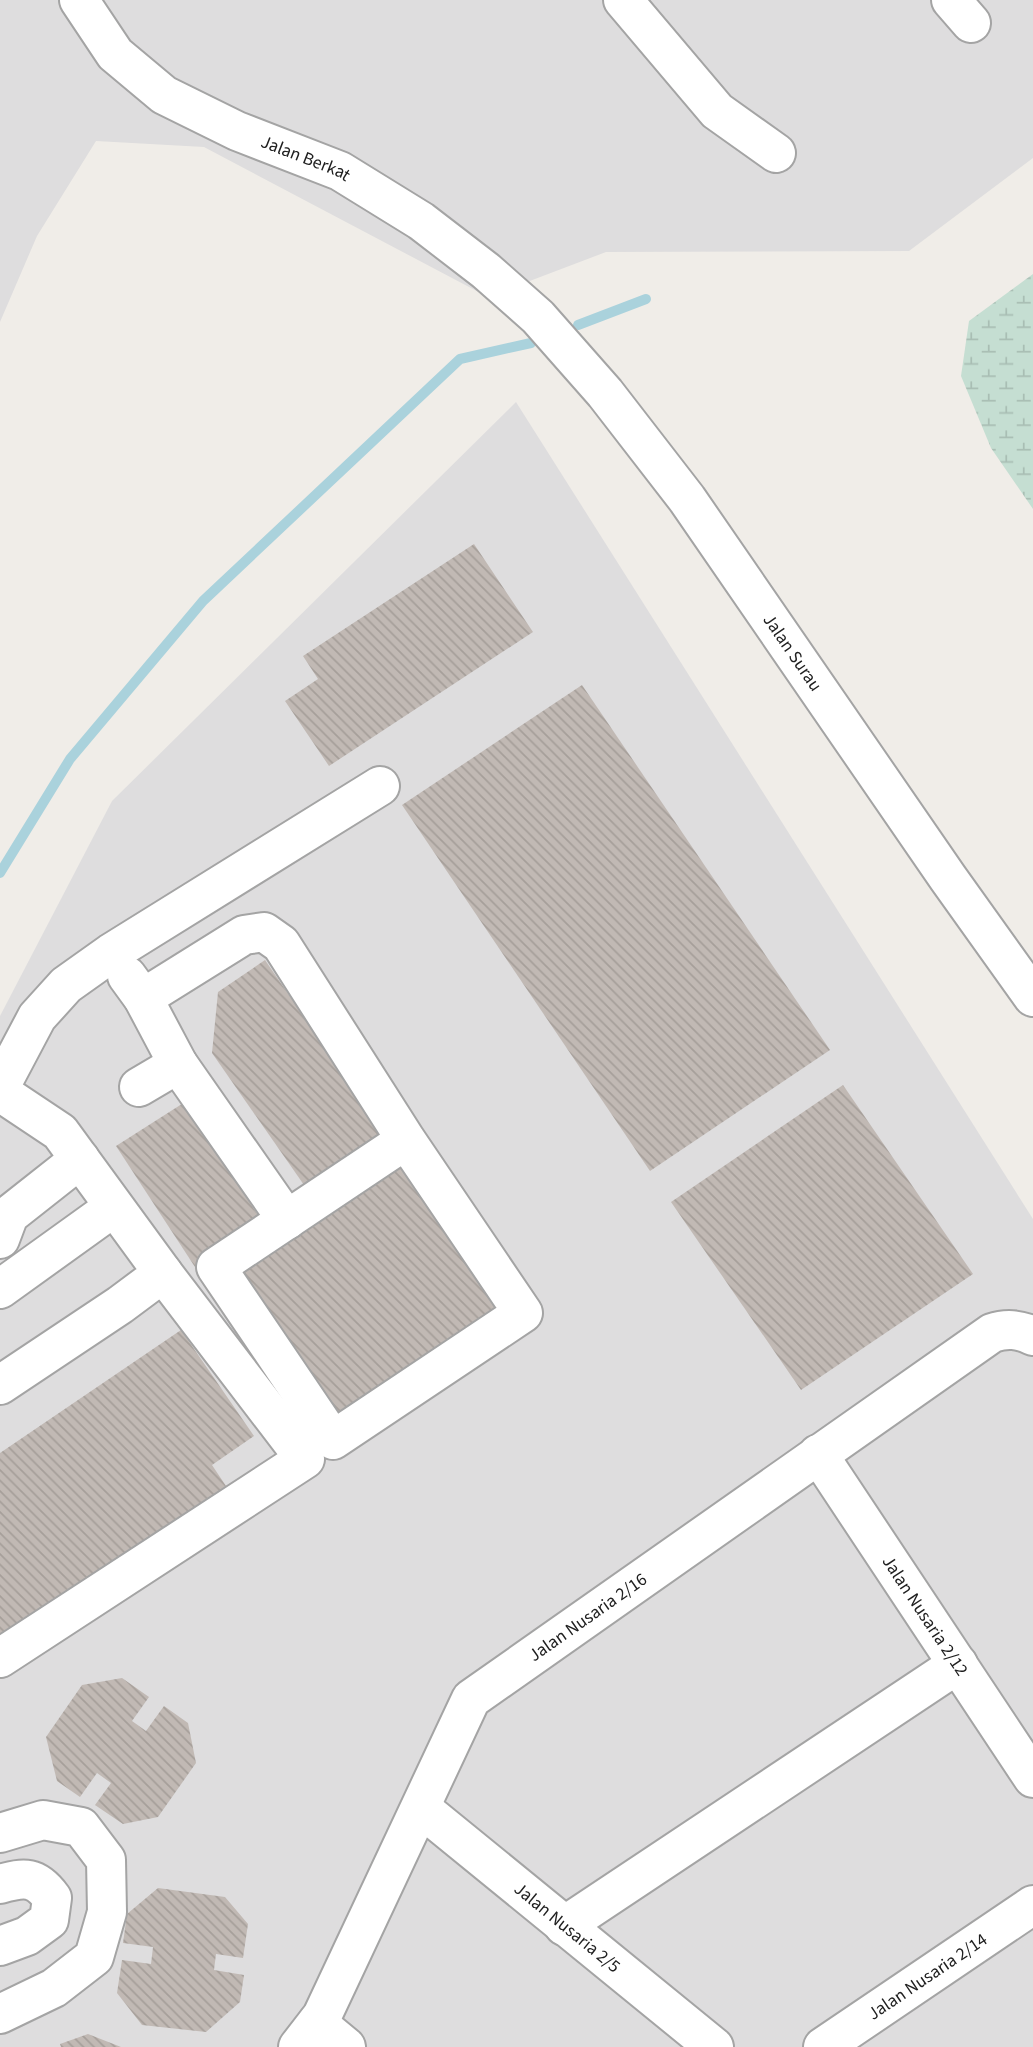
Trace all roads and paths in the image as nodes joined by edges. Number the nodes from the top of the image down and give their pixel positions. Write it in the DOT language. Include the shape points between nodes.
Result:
graph roads {
  1 [pos="79,0"];
  2 [pos="623,0"];
  3 [pos="776,153"];
  4 [pos="538,317"];
  5 [pos="380,786"];
  6 [pos="111,953"];
  7 [pos="1033,997"];
  8 [pos="143,998"];
  9 [pos="178,1063"];
  10 [pos="139,1087"];
  11 [pos="0,1089"];
  12 [pos="405,1140"];
  13 [pos="80,1160"];
  14 [pos="114,1207"];
  15 [pos="287,1220"];
  16 [pos="0,1239"];
  17 [pos="163,1273"];
  18 [pos="0,1289"];
  19 [pos="1031,1335"];
  20 [pos="0,1385"];
  21 [pos="818,1454"];
  22 [pos="0,1658"];
  23 [pos="958,1664"];
  24 [pos="1033,1778"];
  25 [pos="421,1808"];
  26 [pos="0,1833"];
  27 [pos="0,1884"];
  28 [pos="1033,1905"];
  29 [pos="564,1926"];
  30 [pos="0,1946"];
  31 [pos="0,2014"];
  32 [pos="308,2035"];
  33 [pos="346,2047"];
  34 [pos="714,2047"];
  35 [pos="823,2047"];
  1 -- 4 [label="street, Jalan Berkat" via="115,54 164,95 237,131 340,171 421,221"];
  2 -- 3 [label="street" via="718,111"];
  4 -- 7 [label="street, Jalan Surau" via="605,393 687,499"];
  5 -- 6 [label="street"];
  6 -- 8 [label="street"];
  6 -- 11 [label="street" via="66,985 37,1017"];
  8 -- 9 [label="street"];
  8 -- 12 [label="street" via="244,935 264,932 281,944"];
  9 -- 10 [label="street"];
  9 -- 15 [label="street"];
  11 -- 13 [label="street" via="60,1132"];
  12 -- 15 [label="street"];
  12 -- 15 [label="street" via="523,1313 333,1440 216,1267"];
  13 -- 14 [label="street"];
  13 -- 16 [label="street" via="9,1215"];
  14 -- 17 [label="street"];
  14 -- 18 [label="street"];
  17 -- 20 [label="street"];
  17 -- 22 [label="street" via="304,1459"];
  19 -- 21 [label="street, Jalan Nusaria 2/16" via="1013,1329 992,1333"];
  21 -- 23 [label="street, Jalan Nusaria 2/12"];
  21 -- 25 [label="street, Jalan Nusaria 2/16" via="471,1699"];
  23 -- 24 [label="street, Jalan Nusaria 2/12"];
  23 -- 29 [label="street"];
  25 -- 29 [label="street, Jalan Nusaria 2/5"];
  25 -- 32 [label="street, Jalan Nusaria 2/16" via="323,2016"];
  26 -- 31 [label="street" via="44,1819 81,1827 106,1860 107,1912 94,1957 54,1988"];
  27 -- 30 [label="street" via="20,1878 42,1884 52,1898 49,1920 27,1936"];
  28 -- 35 [label="street, Jalan Nusaria 2/14"];
  29 -- 34 [label="street, Jalan Nusaria 2/5"];
  32 -- 33 [label="street"];
}
